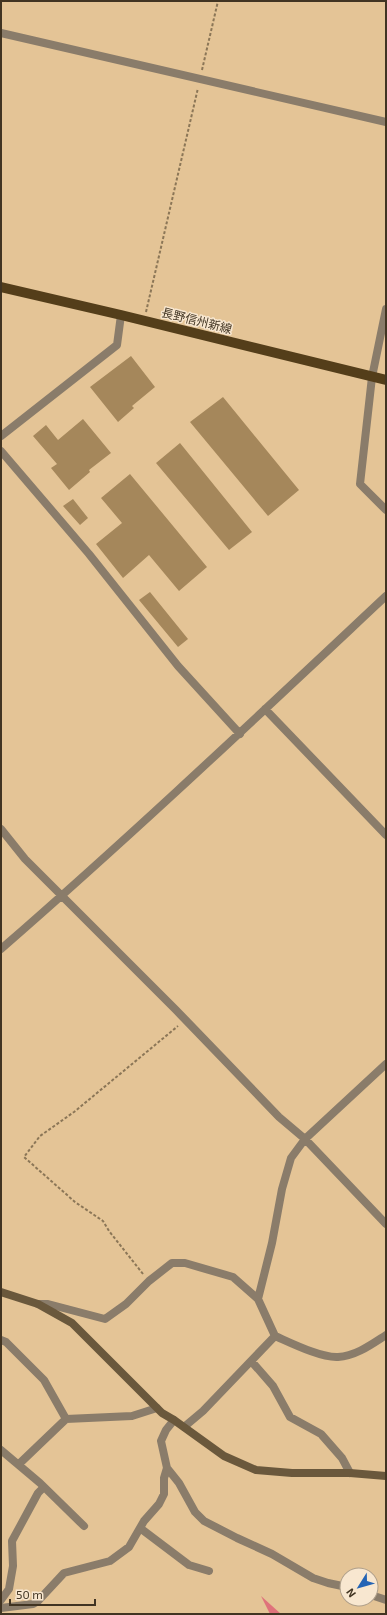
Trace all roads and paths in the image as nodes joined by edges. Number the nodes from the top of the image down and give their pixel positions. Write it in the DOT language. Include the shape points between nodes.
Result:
graph roads {
  1 [pos="218,1"];
  2 [pos="1,33"];
  3 [pos="200,79"];
  4 [pos="386,122"];
  5 [pos="1,288"];
  6 [pos="386,309"];
  7 [pos="121,315"];
  8 [pos="144,320"];
  9 [pos="372,377"];
  10 [pos="386,380"];
  11 [pos="1,436"];
  12 [pos="1,451"];
  13 [pos="386,510"];
  14 [pos="386,596"];
  15 [pos="265,709"];
  16 [pos="240,734"];
  17 [pos="1,828"];
  18 [pos="386,835"];
  19 [pos="63,895"];
  20 [pos="1,949"];
  21 [pos="186,1020"];
  22 [pos="386,1064"];
  23 [pos="305,1139"];
  24 [pos="386,1224"];
  25 [pos="149,1281"];
  26 [pos="1,1292"];
  27 [pos="258,1299"];
  28 [pos="38,1304"];
  29 [pos="386,1335"];
  30 [pos="275,1336"];
  31 [pos="1,1340"];
  32 [pos="252,1362"];
  33 [pos="157,1408"];
  34 [pos="66,1419"];
  35 [pos="174,1420"];
  36 [pos="184,1427"];
  37 [pos="1,1450"];
  38 [pos="19,1464"];
  39 [pos="167,1468"];
  40 [pos="350,1473"];
  41 [pos="386,1476"];
  42 [pos="44,1487"];
  43 [pos="84,1526"];
  44 [pos="140,1528"];
  45 [pos="209,1571"];
  46 [pos="339,1585"];
  47 [pos="1,1600"];
  48 [pos="1,1608"];
  1 -- 3 [label="path"];
  2 -- 3 [label="street"];
  3 -- 4 [label="street"];
  3 -- 8 [label="path"];
  5 -- 7 [label="main road, 長野信州新線"];
  6 -- 9 [label="street"];
  7 -- 8 [label="main road, 長野信州新線"];
  7 -- 11 [label="street" via="118,345"];
  8 -- 9 [label="main road, 長野信州新線"];
  9 -- 10 [label="main road, 長野信州新線"];
  9 -- 13 [label="street" via="360,484"];
  12 -- 16 [label="street" via="89,554 178,666"];
  14 -- 15 [label="street"];
  15 -- 16 [label="street"];
  15 -- 18 [label="street"];
  16 -- 19 [label="street"];
  17 -- 19 [label="street" via="25,859"];
  19 -- 20 [label="street"];
  19 -- 21 [label="street"];
  21 -- 23 [label="street" via="280,1117"];
  21 -- 25 [label="path" via="80,1107 40,1136 24,1157 75,1202 104,1221"];
  22 -- 23 [label="street"];
  23 -- 24 [label="street"];
  23 -- 27 [label="street" via="291,1158"];
  25 -- 27 [label="street" via="172,1263 185,1263 232,1277"];
  25 -- 28 [label="street" via="126,1304 105,1319 48,1304"];
  26 -- 28 [label="street"];
  27 -- 30 [label="street"];
  28 -- 33 [label="street" via="72,1323"];
  29 -- 30 [label="street" via="352,1354 337,1357 305,1349"];
  30 -- 32 [label="street"];
  31 -- 34 [label="street" via="44,1380"];
  32 -- 36 [label="street"];
  32 -- 40 [label="street" via="273,1386 290,1417 321,1434 342,1458"];
  33 -- 34 [label="street" via="132,1416"];
  33 -- 35 [label="street"];
  34 -- 38 [label="street"];
  35 -- 36 [label="street"];
  35 -- 39 [label="street" via="161,1441"];
  36 -- 40 [label="street" via="224,1456 256,1470"];
  37 -- 38 [label="street"];
  38 -- 42 [label="street"];
  39 -- 44 [label="street" via="164,1494"];
  39 -- 46 [label="street" via="179,1483 195,1512 204,1521 272,1554 313,1578"];
  40 -- 41 [label="street"];
  42 -- 43 [label="street"];
  42 -- 47 [label="street" via="38,1493 12,1541 13,1566 9,1589"];
  44 -- 45 [label="street" via="189,1565"];
  44 -- 48 [label="street" via="129,1547 110,1561 64,1573 33,1604"];
}
